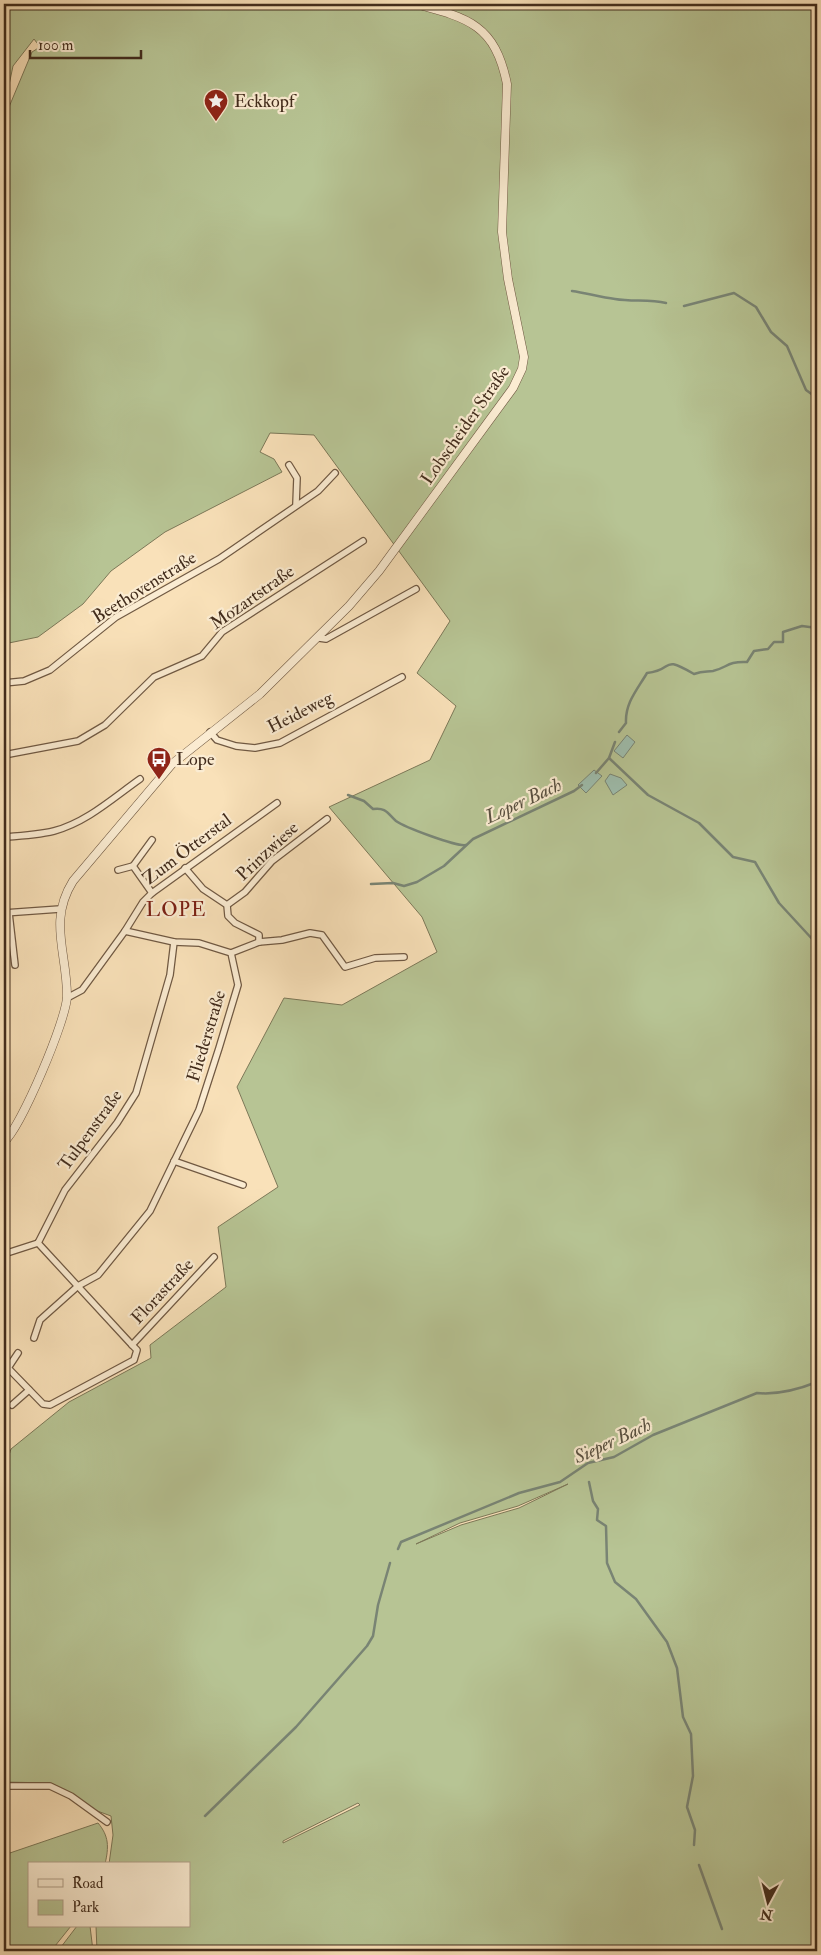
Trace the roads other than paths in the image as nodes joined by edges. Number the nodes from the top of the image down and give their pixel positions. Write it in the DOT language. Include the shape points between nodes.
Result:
graph roads {
  1 [pos="415,4"];
  2 [pos="289,465"];
  3 [pos="335,473"];
  4 [pos="296,504"];
  5 [pos="362,541"];
  6 [pos="416,589"];
  7 [pos="319,638"];
  8 [pos="402,677"];
  9 [pos="4,683"];
  10 [pos="210,732"];
  11 [pos="4,755"];
  12 [pos="140,779"];
  13 [pos="277,803"];
  14 [pos="326,819"];
  15 [pos="4,838"];
  16 [pos="152,840"];
  17 [pos="133,866"];
  18 [pos="185,868"];
  19 [pos="118,870"];
  20 [pos="152,893"];
  21 [pos="227,905"];
  22 [pos="60,909"];
  23 [pos="6,913"];
  24 [pos="125,931"];
  25 [pos="174,942"];
  26 [pos="259,942"];
  27 [pos="231,953"];
  28 [pos="404,957"];
  29 [pos="15,965"];
  30 [pos="67,998"];
  31 [pos="4,1142"];
  32 [pos="174,1161"];
  33 [pos="243,1185"];
  34 [pos="38,1243"];
  35 [pos="4,1254"];
  36 [pos="214,1257"];
  37 [pos="78,1286"];
  38 [pos="34,1338"];
  39 [pos="132,1345"];
  40 [pos="18,1353"];
  41 [pos="6,1370"];
  42 [pos="29,1390"];
  43 [pos="12,1406"];
  44 [pos="4,1786"];
  45 [pos="107,1822"];
  1 -- 7 [label="street, Lobscheider Straße" via="473,23 494,44 502,62 507,84 502,232 524,357 513,388 466,455 376,575"];
  2 -- 4 [label="street" via="297,478"];
  3 -- 4 [label="street, Beethovenstraße" via="318,491"];
  4 -- 9 [label="street, Beethovenstraße" via="219,558 116,617 50,670 24,681"];
  5 -- 11 [label="street, Mozartstraße" via="222,632 202,656 154,677 105,725 78,741"];
  6 -- 7 [label="street, Lobscheider Straße" via="326,638"];
  7 -- 10 [label="street, Lobscheider Straße" via="260,694"];
  8 -- 10 [label="street, Heideweg" via="280,743 246,747 217,740"];
  10 -- 22 [label="street, Lobscheider Straße" via="172,764 73,881"];
  12 -- 15 [label="street" via="70,826 52,832"];
  13 -- 18 [label="street, Zum Ötterstal"];
  14 -- 21 [label="street, Prinzwiese" via="272,861 245,892"];
  16 -- 17 [label="street"];
  17 -- 19 [label="street"];
  17 -- 20 [label="street"];
  18 -- 20 [label="street, Zum Ötterstal"];
  18 -- 21 [label="street" via="203,889"];
  20 -- 24 [label="street, Zum Ötterstal"];
  21 -- 26 [label="street" via="228,916 259,935"];
  22 -- 23 [label="street"];
  22 -- 30 [label="street, Lobscheider Straße"];
  23 -- 29 [label="street"];
  24 -- 25 [label="street"];
  24 -- 30 [label="street" via="82,990"];
  25 -- 27 [label="street" via="199,943"];
  25 -- 34 [label="street, Tulpenstraße" via="170,975 136,1093 65,1190"];
  26 -- 27 [label="street"];
  26 -- 28 [label="street" via="310,933 322,935 345,967 375,958"];
  27 -- 32 [label="street, Fliederstraße" via="238,985 199,1110"];
  30 -- 31 [label="street, Lobscheider Straße" via="63,1018 17,1125"];
  32 -- 33 [label="street"];
  32 -- 37 [label="street, Fliederstraße" via="150,1211 98,1275"];
  34 -- 35 [label="street"];
  34 -- 37 [label="street, Florastraße"];
  36 -- 39 [label="street, Florastraße"];
  37 -- 38 [label="street" via="40,1320"];
  37 -- 39 [label="street, Florastraße"];
  39 -- 42 [label="street, Florastraße" via="137,1350 134,1360 57,1402 43,1404"];
  40 -- 41 [label="street, Florastraße"];
  41 -- 42 [label="street, Florastraße"];
  42 -- 43 [label="street"];
  44 -- 45 [label="street" via="50,1786 72,1796"];
}
